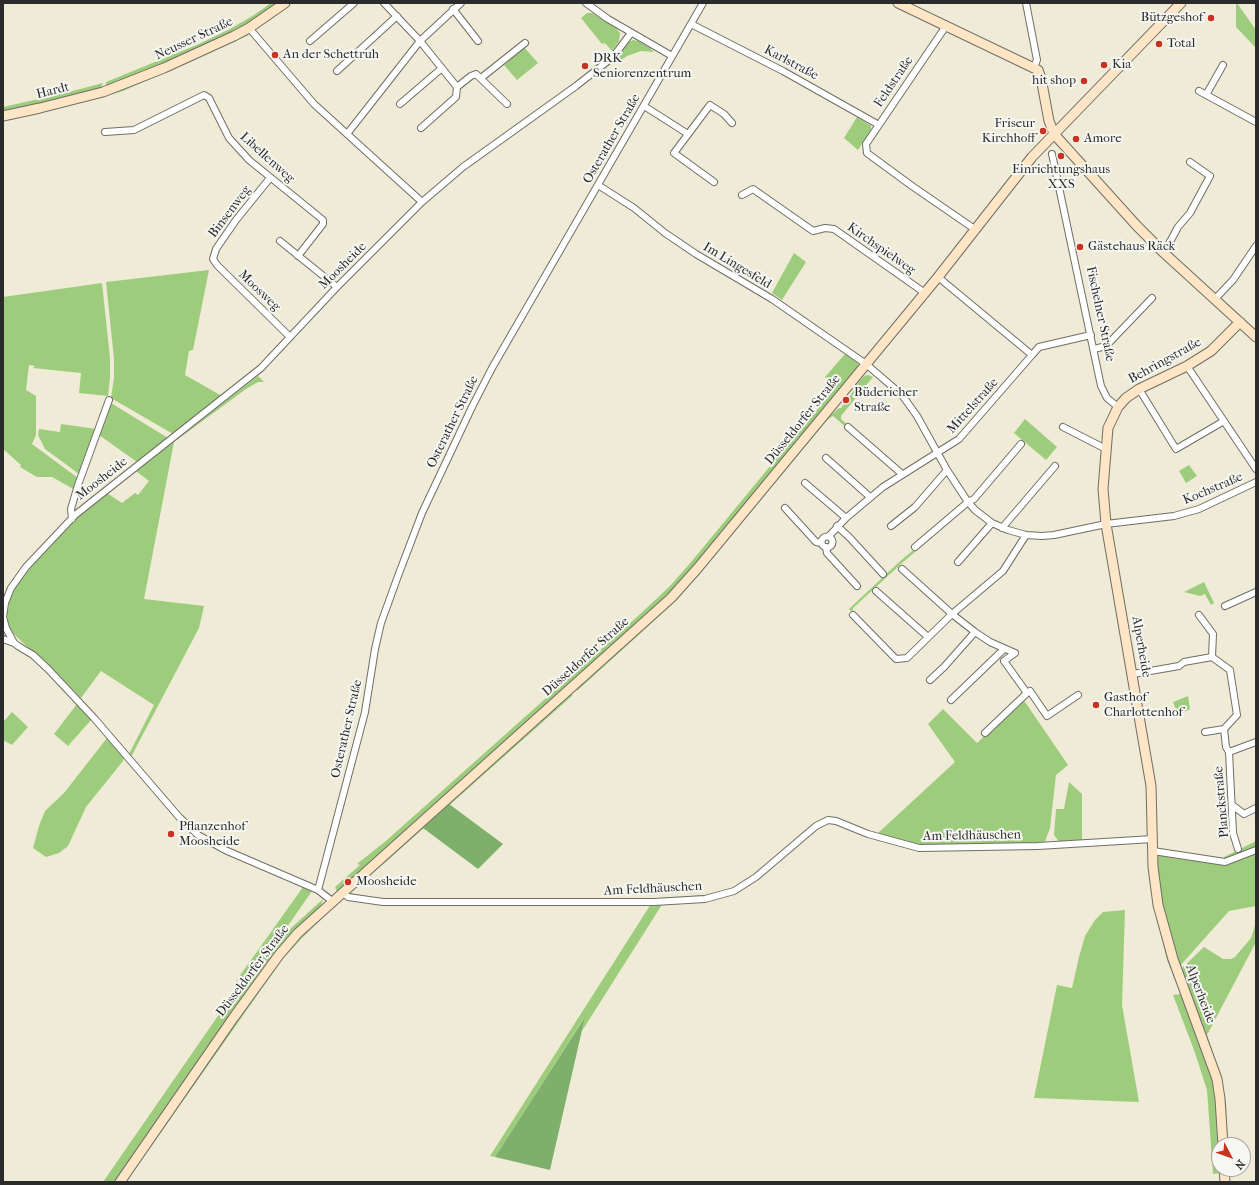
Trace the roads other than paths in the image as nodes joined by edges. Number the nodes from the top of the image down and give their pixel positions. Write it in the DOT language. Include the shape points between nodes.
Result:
graph roads {
  1 [pos="285,3"];
  2 [pos="354,3"];
  3 [pos="384,3"];
  4 [pos="461,3"];
  5 [pos="586,3"];
  6 [pos="703,3"];
  7 [pos="898,3"];
  8 [pos="1026,3"];
  9 [pos="1181,3"];
  10 [pos="453,9"];
  11 [pos="397,16"];
  12 [pos="691,24"];
  13 [pos="946,26"];
  14 [pos="249,28"];
  15 [pos="631,33"];
  16 [pos="478,40"];
  17 [pos="310,41"];
  18 [pos="420,41"];
  19 [pos="525,43"];
  20 [pos="672,56"];
  21 [pos="1223,65"];
  22 [pos="1034,67"];
  23 [pos="442,68"];
  24 [pos="337,71"];
  25 [pos="481,78"];
  26 [pos="458,87"];
  27 [pos="109,90"];
  28 [pos="1199,91"];
  29 [pos="1206,95"];
  30 [pos="400,104"];
  31 [pos="507,104"];
  32 [pos="644,106"];
  33 [pos="3,116"];
  34 [pos="1256,122"];
  35 [pos="732,123"];
  36 [pos="879,125"];
  37 [pos="421,128"];
  38 [pos="105,132"];
  39 [pos="346,134"];
  40 [pos="688,134"];
  41 [pos="1054,134"];
  42 [pos="1052,154"];
  43 [pos="1190,162"];
  44 [pos="270,178"];
  45 [pos="714,182"];
  46 [pos="598,185"];
  47 [pos="742,195"];
  48 [pos="422,202"];
  49 [pos="976,230"];
  50 [pos="280,241"];
  51 [pos="1256,246"];
  52 [pos="1164,253"];
  53 [pos="298,256"];
  54 [pos="214,261"];
  55 [pos="938,277"];
  56 [pos="337,287"];
  57 [pos="925,293"];
  58 [pos="1152,298"];
  59 [pos="1215,299"];
  60 [pos="1240,322"];
  61 [pos="1091,335"];
  62 [pos="290,337"];
  63 [pos="1256,337"];
  64 [pos="1094,349"];
  65 [pos="1032,355"];
  66 [pos="866,364"];
  67 [pos="1187,366"];
  68 [pos="1139,389"];
  69 [pos="109,400"];
  70 [pos="1118,407"];
  71 [pos="1224,421"];
  72 [pos="848,427"];
  73 [pos="1063,427"];
  74 [pos="1021,444"];
  75 [pos="1106,449"];
  76 [pos="938,454"];
  77 [pos="826,458"];
  78 [pos="1054,466"];
  79 [pos="1256,469"];
  80 [pos="947,470"];
  81 [pos="902,474"];
  82 [pos="1256,482"];
  83 [pos="805,483"];
  84 [pos="870,497"];
  85 [pos="968,502"];
  86 [pos="785,508"];
  87 [pos="72,518"];
  88 [pos="846,518"];
  89 [pos="992,523"];
  90 [pos="1106,524"];
  91 [pos="838,526"];
  92 [pos="891,526"];
  93 [pos="1002,528"];
  94 [pos="1026,535"];
  95 [pos="829,536"];
  96 [pos="824,545"];
  97 [pos="915,547"];
  98 [pos="958,562"];
  99 [pos="902,568"];
  100 [pos="883,574"];
  101 [pos="857,586"];
  102 [pos="876,591"];
  103 [pos="1256,593"];
  104 [pos="1225,606"];
  105 [pos="952,614"];
  106 [pos="853,615"];
  107 [pos="1199,615"];
  108 [pos="975,632"];
  109 [pos="928,637"];
  110 [pos="3,640"];
  111 [pos="14,643"];
  112 [pos="1004,649"];
  113 [pos="1212,657"];
  114 [pos="1133,674"];
  115 [pos="930,680"];
  116 [pos="1026,693"];
  117 [pos="1078,696"];
  118 [pos="951,700"];
  119 [pos="1224,730"];
  120 [pos="1205,732"];
  121 [pos="985,733"];
  122 [pos="1256,742"];
  123 [pos="1229,752"];
  124 [pos="1232,804"];
  125 [pos="1256,808"];
  126 [pos="1244,814"];
  127 [pos="1232,821"];
  128 [pos="1153,839"];
  129 [pos="1238,849"];
  130 [pos="1256,850"];
  131 [pos="1153,851"];
  132 [pos="318,890"];
  133 [pos="342,892"];
  134 [pos="332,901"];
  135 [pos="1222,1137"];
  136 [pos="120,1182"];
  1 -- 14 [label="street, Neusser Straße"];
  2 -- 17 [label="street"];
  3 -- 11 [label="street"];
  4 -- 10 [label="street"];
  5 -- 15 [label="street"];
  6 -- 12 [label="street, Osterather Straße"];
  7 -- 13 [label="street"];
  8 -- 22 [label="street" via="1037,60"];
  9 -- 41 [label="street, Düsseldorfer Straße"];
  10 -- 16 [label="street"];
  10 -- 18 [label="street"];
  11 -- 18 [label="street"];
  11 -- 24 [label="street"];
  12 -- 20 [label="street, Osterather Straße"];
  12 -- 36 [label="street, Karlstraße" via="783,70"];
  13 -- 22 [label="street"];
  13 -- 36 [label="street, Feldstraße"];
  14 -- 27 [label="street, Neusser Straße" via="164,68"];
  14 -- 39 [label="street" via="314,104"];
  15 -- 20 [label="street"];
  15 -- 48 [label="street, Moosheide" via="613,57 463,167"];
  18 -- 23 [label="street"];
  18 -- 39 [label="street"];
  19 -- 25 [label="street"];
  20 -- 32 [label="street, Osterather Straße"];
  21 -- 29 [label="street"];
  22 -- 41 [label="street" via="1040,73"];
  23 -- 26 [label="street"];
  23 -- 30 [label="street"];
  25 -- 26 [label="street" via="476,74"];
  25 -- 31 [label="street"];
  26 -- 37 [label="street" via="456,97"];
  27 -- 33 [label="street, Hardt"];
  28 -- 29 [label="street"];
  29 -- 34 [label="street"];
  32 -- 40 [label="street"];
  32 -- 46 [label="street, Osterather Straße"];
  35 -- 40 [label="street" via="710,105"];
  36 -- 49 [label="street, Feldstraße" via="866,144 867,153"];
  38 -- 44 [label="street, Libellenweg" via="134,130 204,96 209,98 229,138 248,160"];
  39 -- 48 [label="street"];
  40 -- 45 [label="street" via="674,153"];
  41 -- 49 [label="street, Düsseldorfer Straße" via="1026,165"];
  41 -- 52 [label="street"];
  42 -- 61 [label="street, Fischelner Straße"];
  43 -- 52 [label="street" via="1210,176 1190,214 1178,228"];
  44 -- 53 [label="street, Libellenweg" via="323,220 324,224"];
  44 -- 54 [label="street, Binsenweg" via="218,245 213,254"];
  46 -- 66 [label="street, Im Lingesfeld" via="696,254 772,299"];
  46 -- 132 [label="street, Osterather Straße" via="482,385 413,537 381,623 364,716"];
  47 -- 57 [label="street, Kirchspielweg" via="753,189 813,231 834,229"];
  48 -- 56 [label="street, Moosheide"];
  49 -- 55 [label="street, Düsseldorfer Straße"];
  50 -- 53 [label="street"];
  51 -- 59 [label="street" via="1234,280"];
  52 -- 59 [label="street"];
  53 -- 56 [label="street"];
  54 -- 62 [label="street, Moosweg"];
  55 -- 57 [label="street, Düsseldorfer Straße"];
  55 -- 65 [label="street"];
  56 -- 62 [label="street, Moosheide"];
  57 -- 66 [label="street, Düsseldorfer Straße"];
  58 -- 64 [label="street" via="1106,346"];
  59 -- 60 [label="street"];
  60 -- 63 [label="street"];
  60 -- 67 [label="street, Behringstraße" via="1211,351"];
  61 -- 64 [label="street, Fischelner Straße"];
  61 -- 65 [label="street, Mittelstraße" via="1039,347"];
  62 -- 87 [label="street, Moosheide" via="261,368"];
  64 -- 70 [label="street, Fischelner Straße" via="1101,386 1107,398"];
  65 -- 76 [label="street, Mittelstraße" via="959,440"];
  66 -- 76 [label="street" via="902,395 918,416"];
  66 -- 133 [label="street, Düsseldorfer Straße" via="671,598"];
  67 -- 68 [label="street, Behringstraße"];
  67 -- 71 [label="street"];
  68 -- 70 [label="street, Behringstraße"];
  68 -- 71 [label="street" via="1176,449"];
  69 -- 87 [label="street, Moosheide" via="78,485 71,509"];
  70 -- 75 [label="street" via="1108,428"];
  71 -- 79 [label="street"];
  72 -- 81 [label="street"];
  73 -- 75 [label="street"];
  74 -- 85 [label="street" via="974,499"];
  75 -- 90 [label="street, Alperheide" via="1103,489"];
  76 -- 80 [label="street"];
  76 -- 81 [label="street, Mittelstraße"];
  77 -- 84 [label="street"];
  78 -- 93 [label="street"];
  80 -- 85 [label="street"];
  80 -- 92 [label="street" via="915,507"];
  81 -- 84 [label="street, Mittelstraße"];
  82 -- 90 [label="street, Kochstraße" via="1187,513 1151,520"];
  83 -- 88 [label="street"];
  84 -- 88 [label="street, Mittelstraße"];
  85 -- 89 [label="street"];
  85 -- 97 [label="street"];
  86 -- 96 [label="street" via="816,542"];
  87 -- 111 [label="street, Moosheide" via="26,566 11,588 3,617"];
  88 -- 91 [label="street, Mittelstraße"];
  89 -- 93 [label="street"];
  89 -- 98 [label="street"];
  90 -- 94 [label="street" via="1054,535"];
  90 -- 114 [label="street, Alperheide"];
  91 -- 95 [label="street, Mittelstraße"];
  91 -- 100 [label="street"];
  93 -- 94 [label="street"];
  94 -- 105 [label="street" via="1004,571"];
  95 -- 96 [label="street, Mittelstraße" via="823,538"];
  95 -- 96 [label="street, Mittelstraße" via="833,543 830,547"];
  96 -- 101 [label="street" via="827,553"];
  99 -- 105 [label="street"];
  102 -- 109 [label="street"];
  103 -- 104 [label="street"];
  105 -- 108 [label="street"];
  105 -- 109 [label="street"];
  106 -- 109 [label="street" via="896,659 907,658"];
  107 -- 113 [label="street" via="1213,634"];
  108 -- 112 [label="street"];
  108 -- 115 [label="street"];
  110 -- 111 [label="street"];
  111 -- 132 [label="street" via="33,655 48,669 181,820 198,835 225,850"];
  112 -- 116 [label="street" via="1014,653 1004,661"];
  112 -- 118 [label="street"];
  113 -- 114 [label="street"];
  113 -- 119 [label="street" via="1230,670 1237,715"];
  114 -- 128 [label="street, Alperheide" via="1152,786"];
  116 -- 117 [label="street" via="1030,691 1047,716"];
  116 -- 121 [label="street"];
  119 -- 120 [label="street"];
  119 -- 123 [label="street, Planckstraße"];
  122 -- 123 [label="street, Planckstraße"];
  123 -- 124 [label="street, Planckstraße"];
  124 -- 126 [label="street"];
  124 -- 127 [label="street, Planckstraße"];
  125 -- 126 [label="street"];
  126 -- 127 [label="street"];
  127 -- 129 [label="street, Planckstraße"];
  128 -- 131 [label="street, Alperheide"];
  128 -- 133 [label="street, Am Feldhäuschen" via="1038,846 919,848 828,820 816,826 756,877 734,891 705,899 654,902 383,902 348,896"];
  130 -- 131 [label="street" via="1225,862"];
  131 -- 135 [label="street, Alperheide" via="1156,895 1162,921 1175,965 1217,1079"];
  132 -- 134 [label="street"];
  133 -- 134 [label="street, Düsseldorfer Straße"];
  134 -- 136 [label="street, Düsseldorfer Straße" via="279,954"];
}
